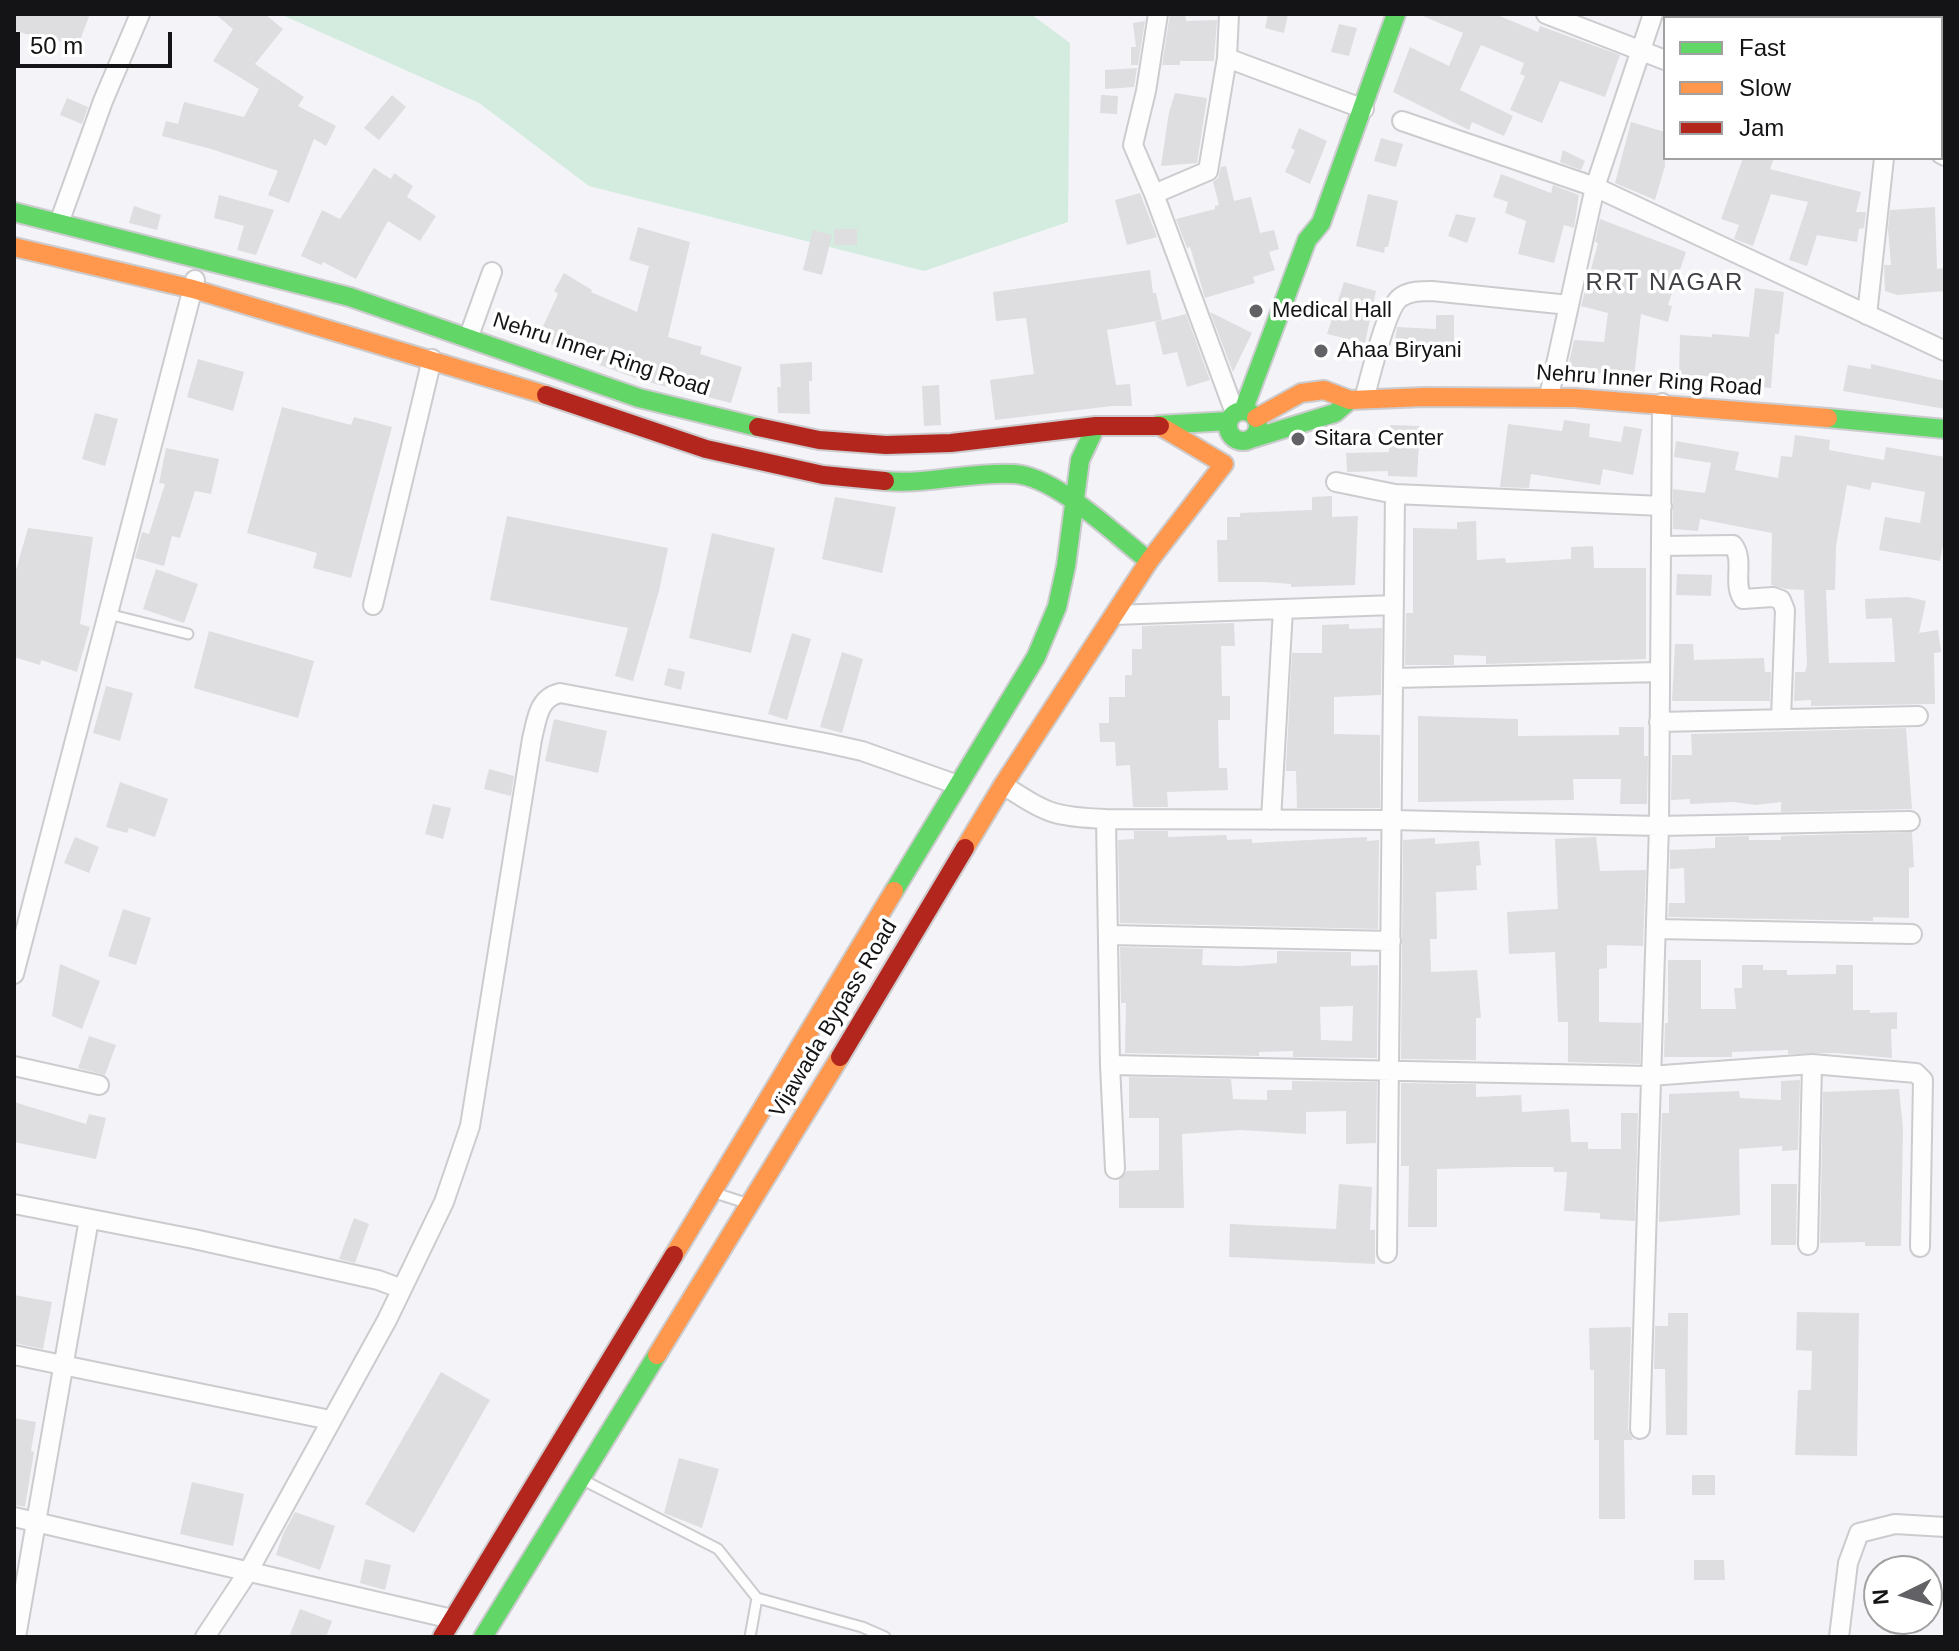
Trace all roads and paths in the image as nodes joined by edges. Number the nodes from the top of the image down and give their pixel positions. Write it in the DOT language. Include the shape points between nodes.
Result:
graph roads {
  1 [pos="140,14"];
  2 [pos="1158,14"];
  3 [pos="1229,14"];
  4 [pos="1396,14"];
  5 [pos="1546,14"];
  6 [pos="1653,14"];
  7 [pos="1641,52"];
  8 [pos="1227,58"];
  9 [pos="1663,59"];
  10 [pos="1364,109"];
  11 [pos="1402,121"];
  12 [pos="1884,160"];
  13 [pos="1595,187"];
  14 [pos="1154,194"];
  15 [pos="14,212"];
  16 [pos="59,223"];
  17 [pos="14,247"];
  18 [pos="200,259"];
  19 [pos="492,272"];
  20 [pos="193,289"];
  21 [pos="1569,305"];
  22 [pos="1867,315"];
  23 [pos="469,336"];
  24 [pos="1945,351"];
  25 [pos="432,359"];
  26 [pos="1549,396"];
  27 [pos="1357,399"];
  28 [pos="1662,403"];
  29 [pos="1241,416"];
  30 [pos="1158,425"];
  31 [pos="1096,426"];
  32 [pos="1945,429"];
  33 [pos="1249,440"];
  34 [pos="1224,464"];
  35 [pos="1336,482"];
  36 [pos="1395,494"];
  37 [pos="1075,503"];
  38 [pos="1662,506"];
  39 [pos="1661,546"];
  40 [pos="1149,561"];
  41 [pos="373,605"];
  42 [pos="1394,605"];
  43 [pos="1283,609"];
  44 [pos="108,614"];
  45 [pos="1114,615"];
  46 [pos="188,634"];
  47 [pos="1660,672"];
  48 [pos="1393,678"];
  49 [pos="1918,716"];
  50 [pos="1781,719"];
  51 [pos="1659,722"];
  52 [pos="958,785"];
  53 [pos="1003,785"];
  54 [pos="1106,819"];
  55 [pos="1271,820"];
  56 [pos="1392,820"];
  57 [pos="1910,821"];
  58 [pos="1659,826"];
  59 [pos="1656,929"];
  60 [pos="1912,934"];
  61 [pos="1109,935"];
  62 [pos="1391,941"];
  63 [pos="14,974"];
  64 [pos="1812,1064"];
  65 [pos="1110,1065"];
  66 [pos="14,1066"];
  67 [pos="1389,1069"];
  68 [pos="1650,1076"];
  69 [pos="99,1085"];
  70 [pos="1115,1169"];
  71 [pos="712,1192"];
  72 [pos="14,1204"];
  73 [pos="750,1204"];
  74 [pos="89,1219"];
  75 [pos="1808,1245"];
  76 [pos="1920,1247"];
  77 [pos="1387,1253"];
  78 [pos="402,1289"];
  79 [pos="14,1355"];
  80 [pos="64,1366"];
  81 [pos="330,1420"];
  82 [pos="1640,1429"];
  83 [pos="572,1483"];
  84 [pos="14,1517"];
  85 [pos="36,1522"];
  86 [pos="1945,1527"];
  87 [pos="248,1572"];
  88 [pos="757,1598"];
  89 [pos="452,1619"];
  90 [pos="16,1637"];
  91 [pos="205,1637"];
  92 [pos="442,1637"];
  93 [pos="483,1637"];
  94 [pos="750,1637"];
  95 [pos="885,1637"];
  96 [pos="1839,1637"];
  1 -- 16 [label="street"];
  2 -- 14 [label="street" via="1133,145"];
  3 -- 8 [label="street"];
  4 -- 10 [label="main road, Vijawada Bypass Road"];
  5 -- 7 [label="street"];
  6 -- 7 [label="street"];
  7 -- 9 [label="street"];
  7 -- 13 [label="street"];
  8 -- 10 [label="street"];
  8 -- 14 [label="street" via="1208,171"];
  10 -- 29 [label="main road, Vijawada Bypass Road" via="1321,223 1307,240"];
  11 -- 13 [label="street"];
  12 -- 22 [label="street"];
  13 -- 21 [label="street"];
  13 -- 22 [label="street"];
  14 -- 29 [label="street"];
  15 -- 16 [label="main road, Nehru Inner Ring Road"];
  16 -- 18 [label="main road, Nehru Inner Ring Road"];
  17 -- 20 [label="main road"];
  18 -- 20 [label="street"];
  18 -- 23 [label="main road, Nehru Inner Ring Road" via="350,297"];
  19 -- 23 [label="street"];
  20 -- 25 [label="main road"];
  20 -- 44 [label="street"];
  21 -- 26 [label="street"];
  21 -- 27 [label="street" via="1432,291 1398,298"];
  22 -- 24 [label="street"];
  23 -- 31 [label="main road, Nehru Inner Ring Road" via="639,398 819,440 951,443"];
  25 -- 37 [label="main road" via="706,449 823,475 890,482 1015,474 1037,478"];
  25 -- 41 [label="street"];
  26 -- 27 [label="main road, Nehru Inner Ring Road"];
  26 -- 28 [label="main road, Nehru Inner Ring Road"];
  27 -- 29 [label="main road, Nehru Inner Ring Road" via="1299,391"];
  27 -- 33 [label="main road, Nehru Inner Ring Road" via="1335,413"];
  28 -- 32 [label="main road, Nehru Inner Ring Road"];
  28 -- 38 [label="street"];
  29 -- 30 [label="main road"];
  29 -- 33 [label="main road, Vijawada Bypass Road" via="1258,427"];
  29 -- 33 [label="main road" via="1231,434"];
  30 -- 31 [label="main road, Nehru Inner Ring Road"];
  30 -- 34 [label="main road"];
  31 -- 37 [label="main road, Vijawada Bypass Road" via="1080,460"];
  33 -- 34 [label="main road, Vijawada Bypass Road"];
  34 -- 40 [label="main road, Vijawada Bypass Road"];
  35 -- 36 [label="street"];
  36 -- 38 [label="street"];
  36 -- 42 [label="street"];
  37 -- 40 [label="main road"];
  37 -- 52 [label="main road, Vijawada Bypass Road" via="1057,607 1036,657"];
  38 -- 39 [label="street"];
  39 -- 47 [label="street"];
  39 -- 50 [label="street" via="1733,545 1743,599 1781,600"];
  40 -- 45 [label="main road, Vijawada Bypass Road"];
  42 -- 43 [label="street"];
  42 -- 48 [label="street"];
  43 -- 45 [label="street"];
  43 -- 55 [label="street"];
  44 -- 46 [label="lane"];
  44 -- 63 [label="street"];
  45 -- 53 [label="main road, Vijawada Bypass Road"];
  47 -- 48 [label="street"];
  47 -- 51 [label="street"];
  48 -- 56 [label="street"];
  49 -- 50 [label="street"];
  50 -- 51 [label="street"];
  51 -- 58 [label="street"];
  52 -- 71 [label="main road, Vijawada Bypass Road"];
  52 -- 78 [label="street" via="826,743 560,693 548,696 532,739 470,1126 444,1202"];
  53 -- 54 [label="street" via="1057,816"];
  53 -- 73 [label="main road, Vijawada Bypass Road"];
  54 -- 55 [label="street"];
  54 -- 61 [label="street"];
  55 -- 56 [label="street"];
  56 -- 58 [label="street"];
  56 -- 62 [label="street"];
  57 -- 58 [label="street"];
  58 -- 59 [label="street"];
  59 -- 60 [label="street"];
  59 -- 68 [label="street"];
  61 -- 62 [label="street"];
  61 -- 65 [label="street"];
  62 -- 67 [label="street"];
  64 -- 68 [label="street"];
  64 -- 75 [label="street"];
  64 -- 76 [label="street" via="1916,1073 1923,1080"];
  65 -- 67 [label="street"];
  65 -- 70 [label="street"];
  66 -- 69 [label="street"];
  67 -- 68 [label="street"];
  67 -- 77 [label="street"];
  68 -- 82 [label="street"];
  71 -- 73 [label="lane"];
  71 -- 89 [label="main road, Vijawada Bypass Road" via="547,1475"];
  72 -- 74 [label="street"];
  73 -- 83 [label="main road, Vijawada Bypass Road"];
  74 -- 78 [label="street"];
  74 -- 80 [label="street"];
  78 -- 81 [label="street"];
  79 -- 80 [label="street"];
  80 -- 81 [label="street"];
  80 -- 85 [label="street"];
  81 -- 87 [label="street"];
  83 -- 88 [label="lane" via="718,1549"];
  83 -- 93 [label="main road, Vijawada Bypass Road"];
  84 -- 85 [label="street"];
  85 -- 87 [label="street"];
  85 -- 90 [label="street"];
  86 -- 96 [label="street" via="1895,1524 1859,1533 1848,1563"];
  87 -- 89 [label="street"];
  87 -- 91 [label="street"];
  88 -- 94 [label="lane"];
  88 -- 95 [label="lane"];
  89 -- 92 [label="main road, Vijawada Bypass Road"];
}
